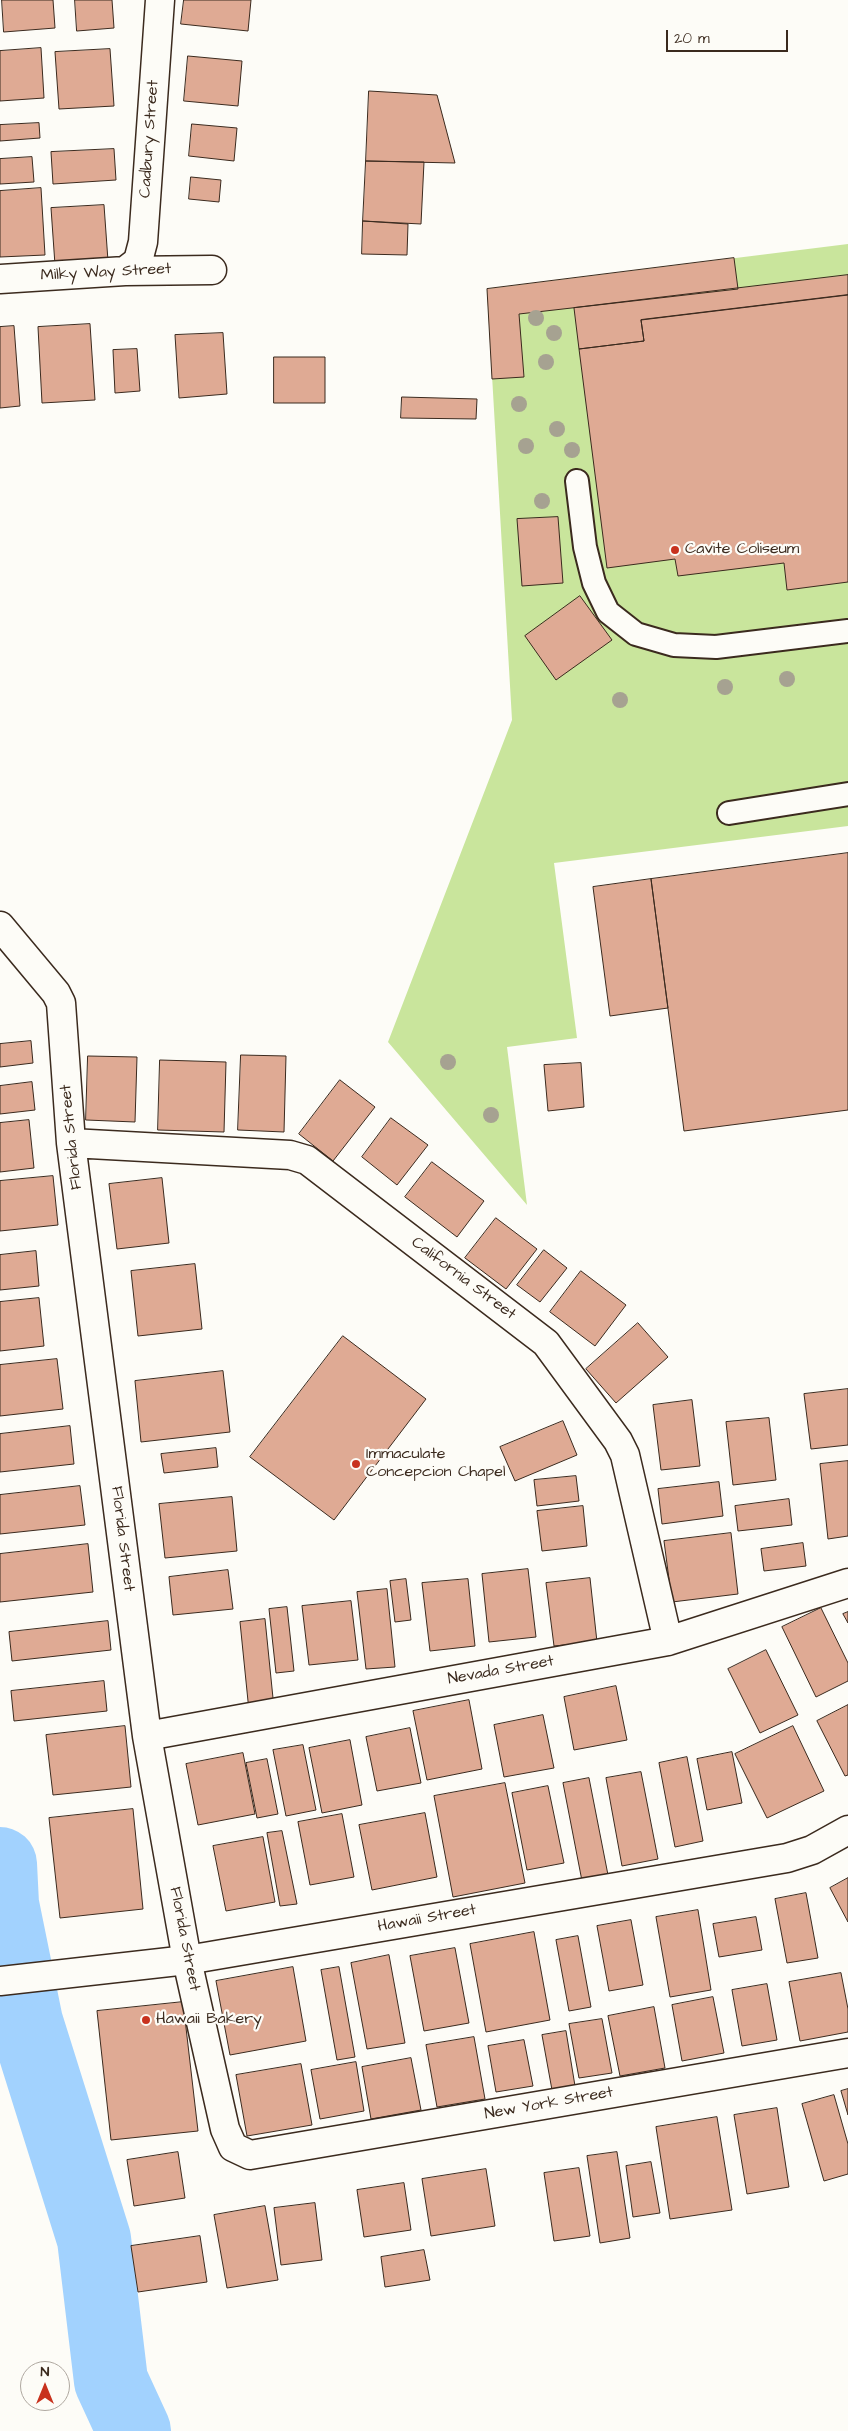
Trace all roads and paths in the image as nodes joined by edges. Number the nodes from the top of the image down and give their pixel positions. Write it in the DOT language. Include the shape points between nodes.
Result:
graph roads {
  1 [pos="160,0"];
  2 [pos="212,270"];
  3 [pos="125,271"];
  4 [pos="0,279"];
  5 [pos="577,481"];
  6 [pos="848,631"];
  7 [pos="848,794"];
  8 [pos="729,813"];
  9 [pos="0,926"];
  10 [pos="71,1143"];
  11 [pos="848,1583"];
  12 [pos="668,1641"];
  13 [pos="147,1736"];
  14 [pos="848,1830"];
  15 [pos="187,1960"];
  16 [pos="0,1981"];
  17 [pos="848,2053"];
  18 [pos="250,2155"];
  1 -- 3 [label="street, Cadbury Street" via="143,242 138,261"];
  2 -- 3 [label="street, Milky Way Street"];
  3 -- 4 [label="street, Milky Way Street"];
  5 -- 6 [label="lane" via="585,547 594,583 608,612 636,634 674,645 716,648"];
  7 -- 8 [label="lane"];
  9 -- 10 [label="street, Florida Street" via="61,1003"];
  10 -- 12 [label="street, California Street" via="290,1155 308,1160 546,1343 618,1440 625,1455"];
  10 -- 13 [label="street, Florida Street"];
  11 -- 12 [label="street, Nevada Street"];
  12 -- 13 [label="street, Nevada Street"];
  13 -- 15 [label="street, Florida Street"];
  14 -- 15 [label="street, Hawaii Street" via="812,1850 787,1858"];
  15 -- 16 [label="street, Hawaii Street"];
  15 -- 18 [label="street, Florida Street" via="225,2129 233,2147"];
  17 -- 18 [label="street, New York Street"];
}
